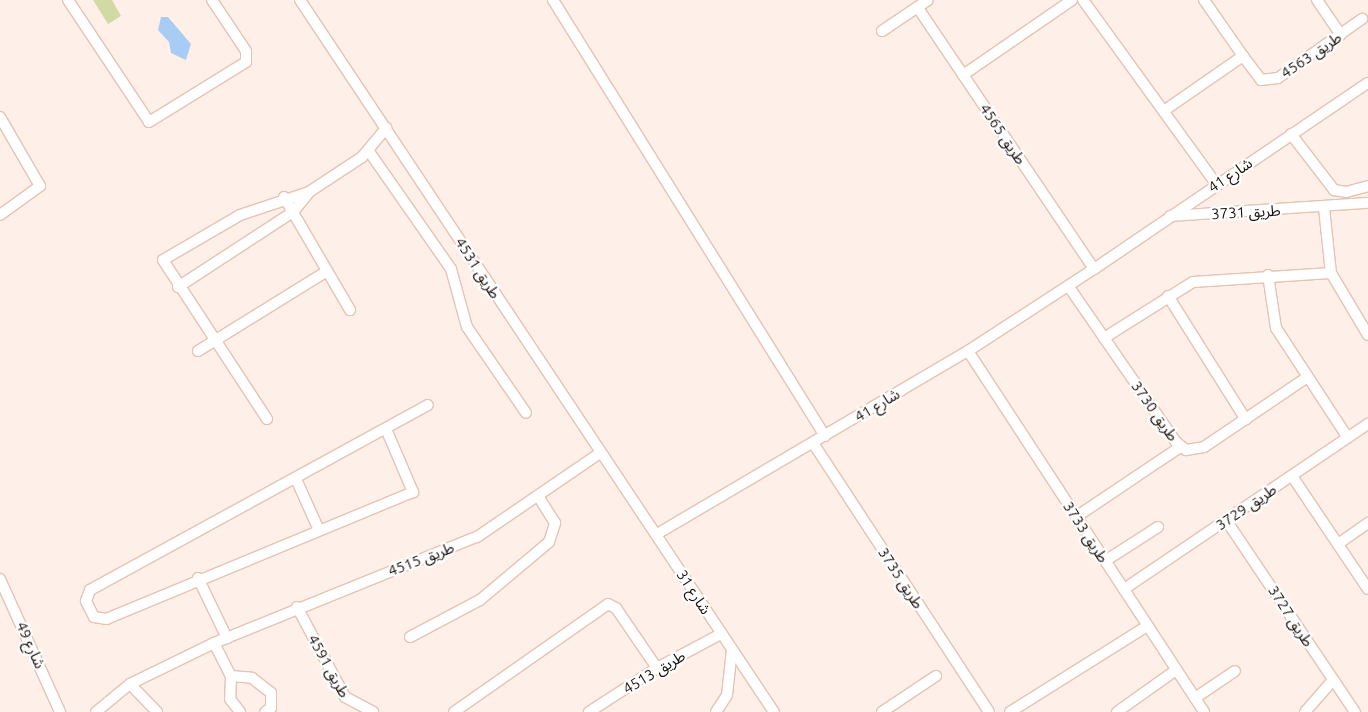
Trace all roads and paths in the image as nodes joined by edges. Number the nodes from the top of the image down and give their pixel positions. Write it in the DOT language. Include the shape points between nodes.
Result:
graph roads {
  1 [pos="68,0"];
  2 [pos="212,0"];
  3 [pos="300,0"];
  4 [pos="553,0"];
  5 [pos="928,0"];
  6 [pos="1072,0"];
  7 [pos="1083,0"];
  8 [pos="1204,0"];
  9 [pos="1317,0"];
  10 [pos="917,8"];
  11 [pos="1362,19"];
  12 [pos="882,31"];
  13 [pos="1341,35"];
  14 [pos="1243,56"];
  15 [pos="963,75"];
  16 [pos="1368,83"];
  17 [pos="1165,110"];
  18 [pos="0,116"];
  19 [pos="386,128"];
  20 [pos="1291,134"];
  21 [pos="368,150"];
  22 [pos="1216,184"];
  23 [pos="1368,186"];
  24 [pos="309,192"];
  25 [pos="284,197"];
  26 [pos="1368,203"];
  27 [pos="1324,208"];
  28 [pos="294,212"];
  29 [pos="0,215"];
  30 [pos="1168,216"];
  31 [pos="1091,265"];
  32 [pos="327,271"];
  33 [pos="1331,273"];
  34 [pos="1268,275"];
  35 [pos="1069,286"];
  36 [pos="178,287"];
  37 [pos="1168,296"];
  38 [pos="350,310"];
  39 [pos="1368,334"];
  40 [pos="1104,338"];
  41 [pos="216,341"];
  42 [pos="198,351"];
  43 [pos="968,351"];
  44 [pos="1306,378"];
  45 [pos="428,405"];
  46 [pos="526,414"];
  47 [pos="267,419"];
  48 [pos="1246,420"];
  49 [pos="1368,424"];
  50 [pos="386,429"];
  51 [pos="825,436"];
  52 [pos="1348,438"];
  53 [pos="813,443"];
  54 [pos="1180,447"];
  55 [pos="600,453"];
  56 [pos="1292,476"];
  57 [pos="296,479"];
  58 [pos="538,496"];
  59 [pos="1076,517"];
  60 [pos="1226,520"];
  61 [pos="1368,523"];
  62 [pos="1158,527"];
  63 [pos="318,528"];
  64 [pos="657,534"];
  65 [pos="1338,544"];
  66 [pos="1105,561"];
  67 [pos="198,578"];
  68 [pos="0,579"];
  69 [pos="1124,589"];
  70 [pos="1368,589"];
  71 [pos="297,607"];
  72 [pos="1148,626"];
  73 [pos="721,634"];
  74 [pos="410,637"];
  75 [pos="227,638"];
  76 [pos="214,643"];
  77 [pos="732,650"];
  78 [pos="657,668"];
  79 [pos="1176,670"];
  80 [pos="1235,671"];
  81 [pos="231,676"];
  82 [pos="936,676"];
  83 [pos="1333,680"];
  84 [pos="130,684"];
  85 [pos="1194,698"];
  86 [pos="60,712"];
  87 [pos="96,712"];
  88 [pos="157,712"];
  89 [pos="240,712"];
  90 [pos="265,712"];
  91 [pos="373,712"];
  92 [pos="454,712"];
  93 [pos="589,712"];
  94 [pos="716,712"];
  95 [pos="774,712"];
  96 [pos="882,712"];
  97 [pos="989,712"];
  98 [pos="1010,712"];
  99 [pos="1118,712"];
  100 [pos="1204,712"];
  101 [pos="1305,712"];
  102 [pos="1355,712"];
  1 -- 2 [label="street" via="149,122 246,62 244,46"];
  3 -- 19 [label="street, طريق 4531"];
  4 -- 51 [label="street"];
  5 -- 10 [label="street"];
  6 -- 15 [label="street"];
  7 -- 17 [label="street"];
  8 -- 14 [label="street"];
  9 -- 13 [label="street"];
  10 -- 12 [label="street"];
  10 -- 15 [label="street, طريق 4565"];
  11 -- 13 [label="street, طريق 4563"];
  13 -- 14 [label="street, طريق 4563" via="1268,81 1257,76"];
  14 -- 17 [label="street"];
  15 -- 31 [label="street, طريق 4565"];
  16 -- 20 [label="street, شارع 41"];
  17 -- 22 [label="street"];
  18 -- 29 [label="street" via="40,186"];
  19 -- 21 [label="street"];
  19 -- 55 [label="street, طريق 4531"];
  20 -- 22 [label="street, شارع 41"];
  20 -- 23 [label="street" via="1334,190 1346,192"];
  21 -- 24 [label="street"];
  21 -- 46 [label="street" via="451,269 467,328"];
  22 -- 30 [label="street, شارع 41"];
  24 -- 25 [label="street"];
  24 -- 28 [label="street"];
  25 -- 28 [label="street"];
  25 -- 36 [label="street" via="240,215 165,258 163,264"];
  26 -- 27 [label="street, طريق 3731"];
  27 -- 30 [label="street, طريق 3731"];
  27 -- 33 [label="street"];
  28 -- 32 [label="street"];
  28 -- 36 [label="street"];
  30 -- 31 [label="street, شارع 41"];
  31 -- 35 [label="street, شارع 41"];
  32 -- 38 [label="street"];
  32 -- 41 [label="street"];
  33 -- 34 [label="street"];
  33 -- 39 [label="street"];
  34 -- 37 [label="street" via="1206,279"];
  34 -- 44 [label="street" via="1276,328"];
  35 -- 40 [label="street, طريق 3730"];
  35 -- 43 [label="street, شارع 41"];
  36 -- 41 [label="street"];
  37 -- 40 [label="street"];
  37 -- 48 [label="street"];
  40 -- 54 [label="street, طريق 3730"];
  41 -- 42 [label="street"];
  41 -- 47 [label="street"];
  43 -- 51 [label="street, شارع 41"];
  43 -- 59 [label="street, طريق 3733"];
  44 -- 48 [label="street, طريق 3730"];
  44 -- 52 [label="street"];
  45 -- 50 [label="street"];
  48 -- 54 [label="street, طريق 3730" via="1199,450"];
  49 -- 52 [label="street, طريق 3729"];
  50 -- 57 [label="street"];
  50 -- 63 [label="street" via="413,492"];
  51 -- 53 [label="street, شارع 41"];
  52 -- 56 [label="street, طريق 3729"];
  53 -- 64 [label="street, شارع 41"];
  53 -- 97 [label="street, طريق 3735"];
  54 -- 59 [label="street"];
  55 -- 58 [label="street, طريق 4515"];
  55 -- 64 [label="street, طريق 4531"];
  56 -- 60 [label="street, طريق 3729"];
  56 -- 65 [label="street"];
  57 -- 63 [label="street"];
  57 -- 67 [label="street" via="90,590 86,601 94,617 107,619"];
  58 -- 71 [label="street, طريق 4515" via="467,541"];
  58 -- 74 [label="street" via="555,523 550,542 480,600"];
  59 -- 66 [label="street, طريق 3733"];
  60 -- 69 [label="street, طريق 3729"];
  60 -- 83 [label="street, طريق 3727"];
  61 -- 65 [label="street"];
  62 -- 66 [label="street"];
  63 -- 67 [label="street"];
  64 -- 73 [label="street, شارع 31"];
  65 -- 70 [label="street"];
  66 -- 69 [label="street, طريق 3733"];
  67 -- 75 [label="street"];
  68 -- 86 [label="street, شارع 49"];
  69 -- 72 [label="street, طريق 3733"];
  71 -- 75 [label="street, طريق 4515"];
  71 -- 91 [label="street, طريق 4591" via="345,697"];
  72 -- 79 [label="street, طريق 3733"];
  72 -- 98 [label="street"];
  73 -- 77 [label="street, شارع 31"];
  73 -- 78 [label="street, طريق 4513"];
  75 -- 76 [label="street, طريق 4515"];
  76 -- 81 [label="street"];
  76 -- 84 [label="street, طريق 4515"];
  77 -- 94 [label="street" via="727,694"];
  77 -- 95 [label="street, شارع 31"];
  78 -- 92 [label="street" via="616,608 608,604"];
  78 -- 93 [label="street, طريق 4513"];
  79 -- 85 [label="street, طريق 3733"];
  79 -- 99 [label="street"];
  80 -- 85 [label="street"];
  81 -- 89 [label="street" via="230,699"];
  81 -- 90 [label="street" via="252,678 271,693 274,700"];
  82 -- 96 [label="street"];
  83 -- 101 [label="street"];
  83 -- 102 [label="street, طريق 3727"];
  84 -- 87 [label="street"];
  84 -- 88 [label="street"];
  85 -- 100 [label="street, طريق 3733"];
}
